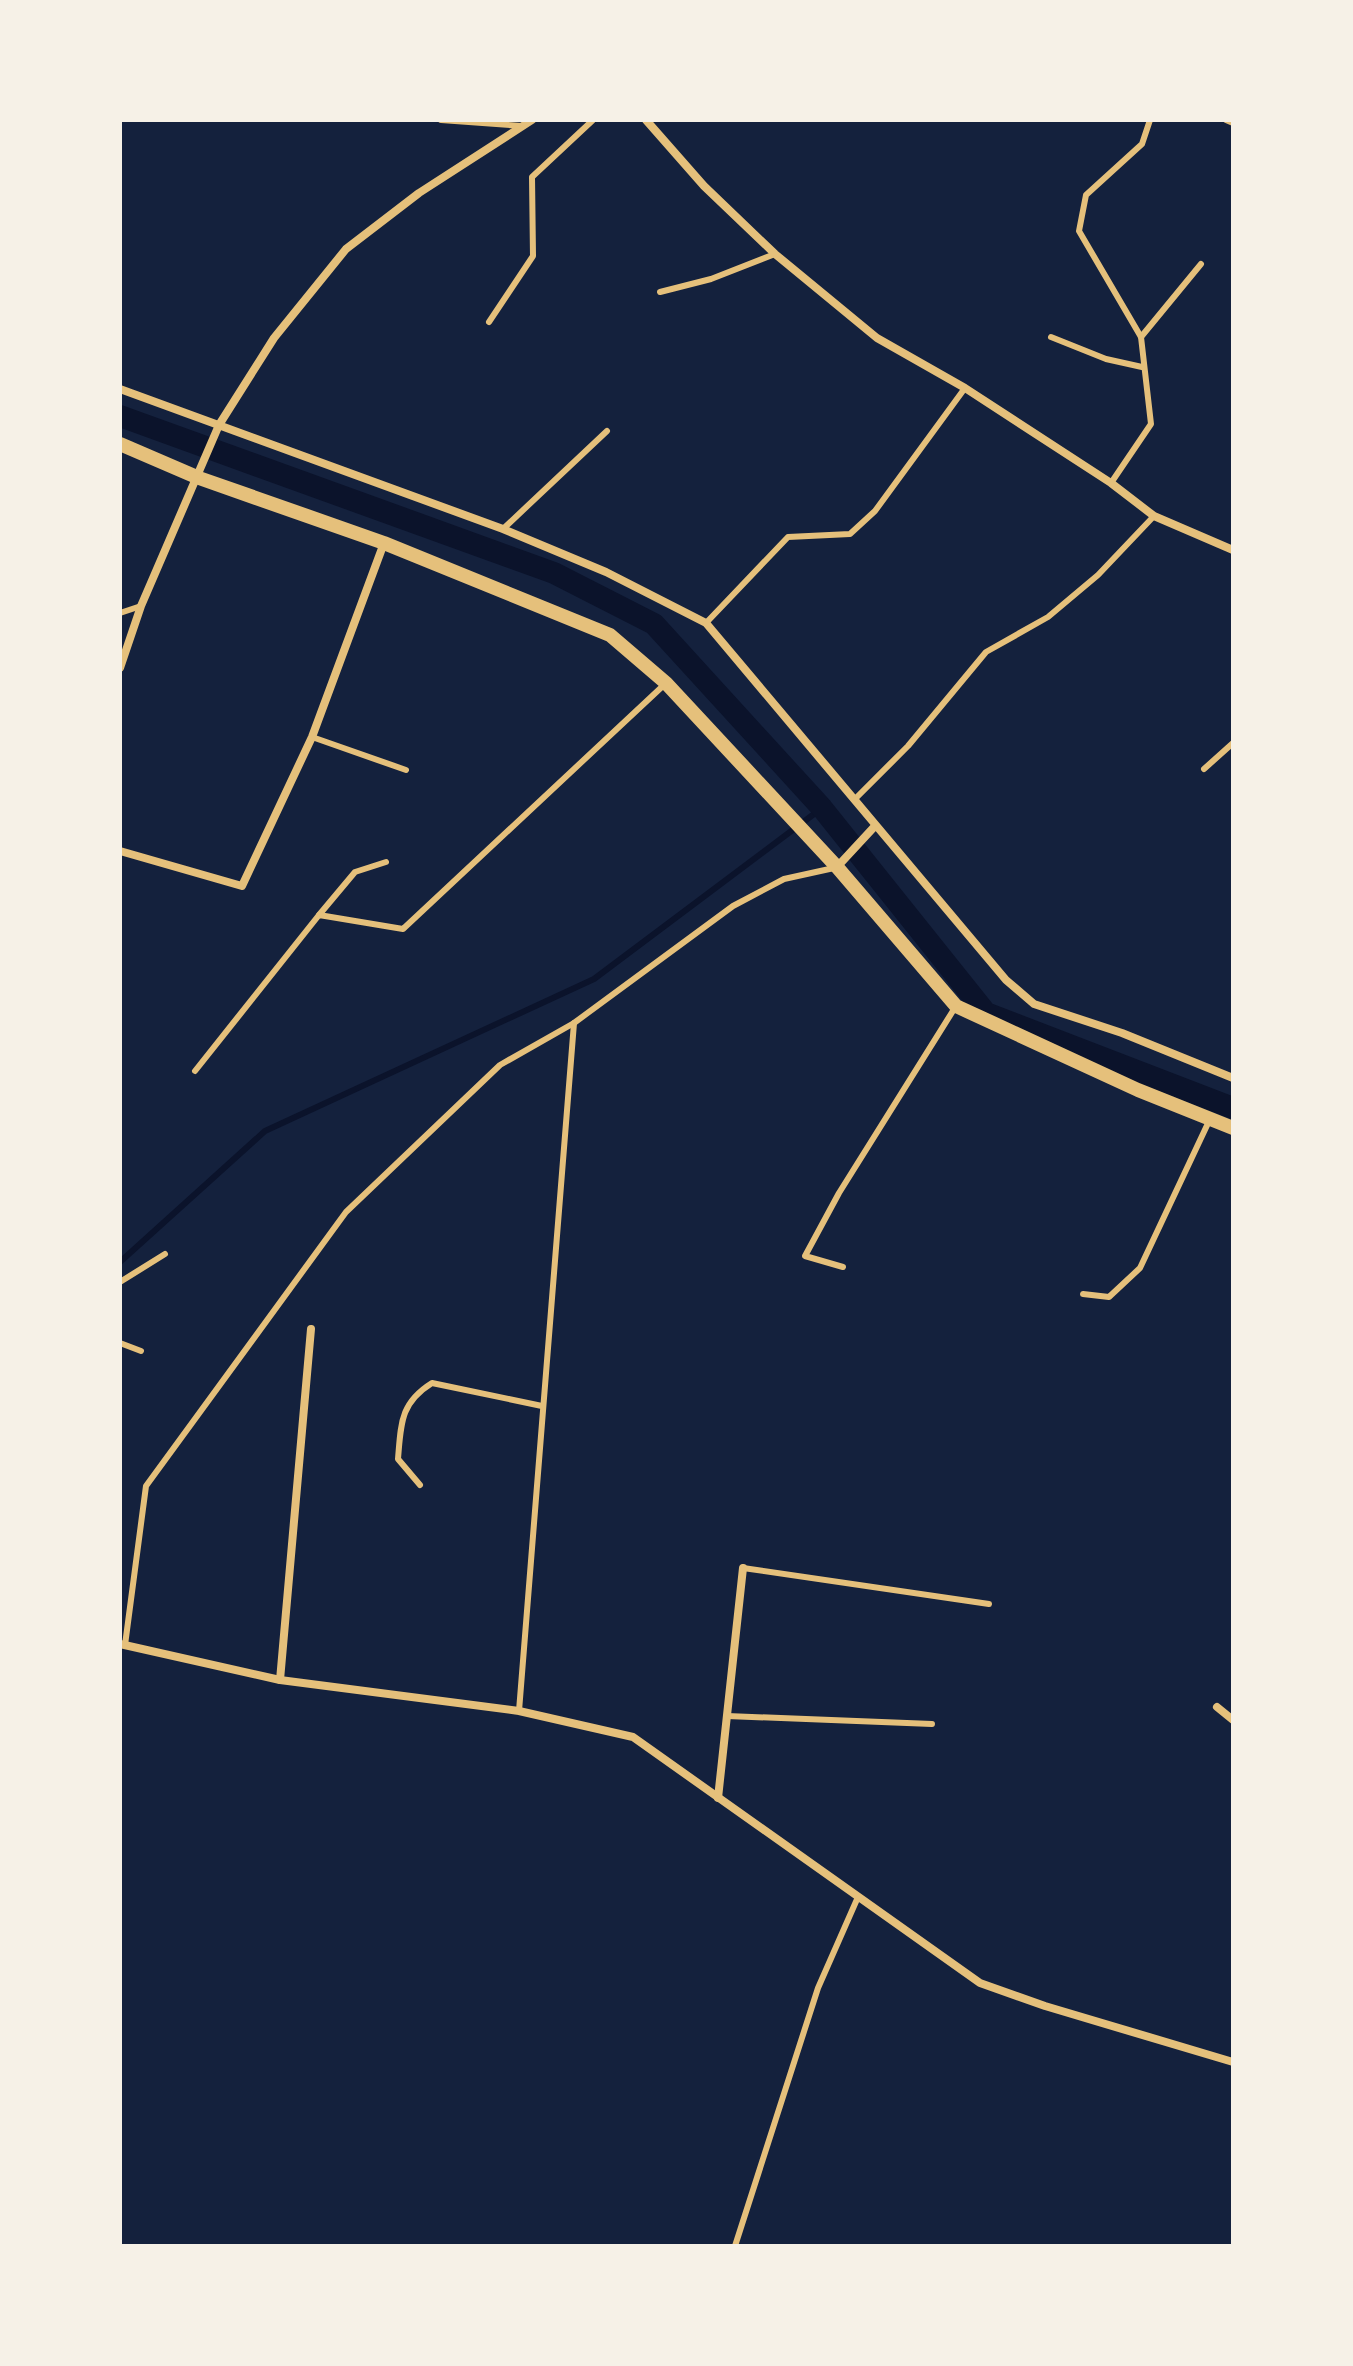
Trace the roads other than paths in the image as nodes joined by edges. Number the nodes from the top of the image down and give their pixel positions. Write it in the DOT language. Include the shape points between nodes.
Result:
graph roads {
  1 [pos="441,120"];
  2 [pos="593,120"];
  3 [pos="646,120"];
  4 [pos="1150,120"];
  5 [pos="1226,120"];
  6 [pos="529,123"];
  7 [pos="1233,123"];
  8 [pos="775,254"];
  9 [pos="1201,264"];
  10 [pos="660,292"];
  11 [pos="489,322"];
  12 [pos="1051,337"];
  13 [pos="1141,337"];
  14 [pos="1142,367"];
  15 [pos="965,388"];
  16 [pos="120,389"];
  17 [pos="219,425"];
  18 [pos="607,431"];
  19 [pos="120,444"];
  20 [pos="199,478"];
  21 [pos="1111,483"];
  22 [pos="1154,516"];
  23 [pos="503,529"];
  24 [pos="384,543"];
  25 [pos="1233,550"];
  26 [pos="141,606"];
  27 [pos="120,613"];
  28 [pos="706,623"];
  29 [pos="120,668"];
  30 [pos="666,683"];
  31 [pos="312,737"];
  32 [pos="1233,743"];
  33 [pos="1204,769"];
  34 [pos="406,770"];
  35 [pos="854,800"];
  36 [pos="875,826"];
  37 [pos="120,851"];
  38 [pos="386,862"];
  39 [pos="837,867"];
  40 [pos="319,915"];
  41 [pos="956,1006"];
  42 [pos="574,1023"];
  43 [pos="195,1071"];
  44 [pos="1233,1078"];
  45 [pos="1210,1119"];
  46 [pos="1233,1128"];
  47 [pos="165,1254"];
  48 [pos="843,1267"];
  49 [pos="120,1282"];
  50 [pos="1083,1294"];
  51 [pos="311,1329"];
  52 [pos="120,1343"];
  53 [pos="141,1351"];
  54 [pos="542,1406"];
  55 [pos="420,1485"];
  56 [pos="743,1568"];
  57 [pos="989,1604"];
  58 [pos="123,1644"];
  59 [pos="280,1680"];
  60 [pos="1217,1707"];
  61 [pos="519,1711"];
  62 [pos="727,1716"];
  63 [pos="1233,1720"];
  64 [pos="932,1724"];
  65 [pos="718,1798"];
  66 [pos="858,1897"];
  67 [pos="1233,2062"];
  68 [pos="735,2246"];
  1 -- 6 [label="lane"];
  2 -- 11 [label="lane" via="532,177 533,256"];
  3 -- 8 [label="street"];
  4 -- 13 [label="lane" via="1142,144 1086,195 1079,231"];
  5 -- 7 [label="lane"];
  6 -- 17 [label="street" via="419,193 346,249 274,338"];
  8 -- 10 [label="lane"];
  8 -- 15 [label="street" via="877,338"];
  9 -- 13 [label="lane"];
  12 -- 14 [label="lane"];
  13 -- 14 [label="lane"];
  14 -- 21 [label="lane" via="1151,424"];
  15 -- 21 [label="street"];
  15 -- 28 [label="lane" via="875,511 850,534 788,537"];
  16 -- 17 [label="street"];
  17 -- 20 [label="street"];
  17 -- 23 [label="street"];
  18 -- 23 [label="lane"];
  19 -- 20 [label="street"];
  20 -- 24 [label="street"];
  20 -- 26 [label="street"];
  21 -- 22 [label="street"];
  22 -- 25 [label="street"];
  22 -- 35 [label="lane" via="1098,575 1048,617 986,652 908,746"];
  23 -- 28 [label="street" via="606,572"];
  24 -- 30 [label="street" via="610,635"];
  24 -- 31 [label="street"];
  26 -- 27 [label="lane"];
  26 -- 29 [label="street"];
  28 -- 35 [label="street"];
  30 -- 39 [label="street"];
  30 -- 40 [label="lane" via="403,929"];
  31 -- 34 [label="lane"];
  31 -- 37 [label="street" via="242,886"];
  32 -- 33 [label="lane"];
  35 -- 36 [label="street"];
  36 -- 39 [label="street"];
  36 -- 44 [label="street" via="1006,980 1034,1004"];
  38 -- 40 [label="lane" via="355,872"];
  39 -- 41 [label="street"];
  39 -- 42 [label="lane" via="784,879 733,906"];
  40 -- 43 [label="lane"];
  41 -- 45 [label="street"];
  41 -- 48 [label="lane" via="805,1256"];
  42 -- 54 [label="lane"];
  42 -- 58 [label="lane" via="500,1065 346,1212 146,1486"];
  45 -- 46 [label="street"];
  45 -- 50 [label="lane" via="1140,1268 1109,1297"];
  47 -- 49 [label="lane"];
  51 -- 59 [label="street"];
  52 -- 53 [label="lane"];
  54 -- 55 [label="lane" via="432,1383 414,1394 401,1419 398,1459"];
  54 -- 61 [label="lane"];
  56 -- 57 [label="lane"];
  56 -- 62 [label="street"];
  58 -- 59 [label="street"];
  59 -- 61 [label="street"];
  60 -- 63 [label="street"];
  61 -- 65 [label="street" via="633,1737"];
  62 -- 64 [label="lane"];
  62 -- 65 [label="street"];
  65 -- 66 [label="street"];
  66 -- 67 [label="street" via="980,1983"];
  66 -- 68 [label="lane" via="818,1988"];
}
